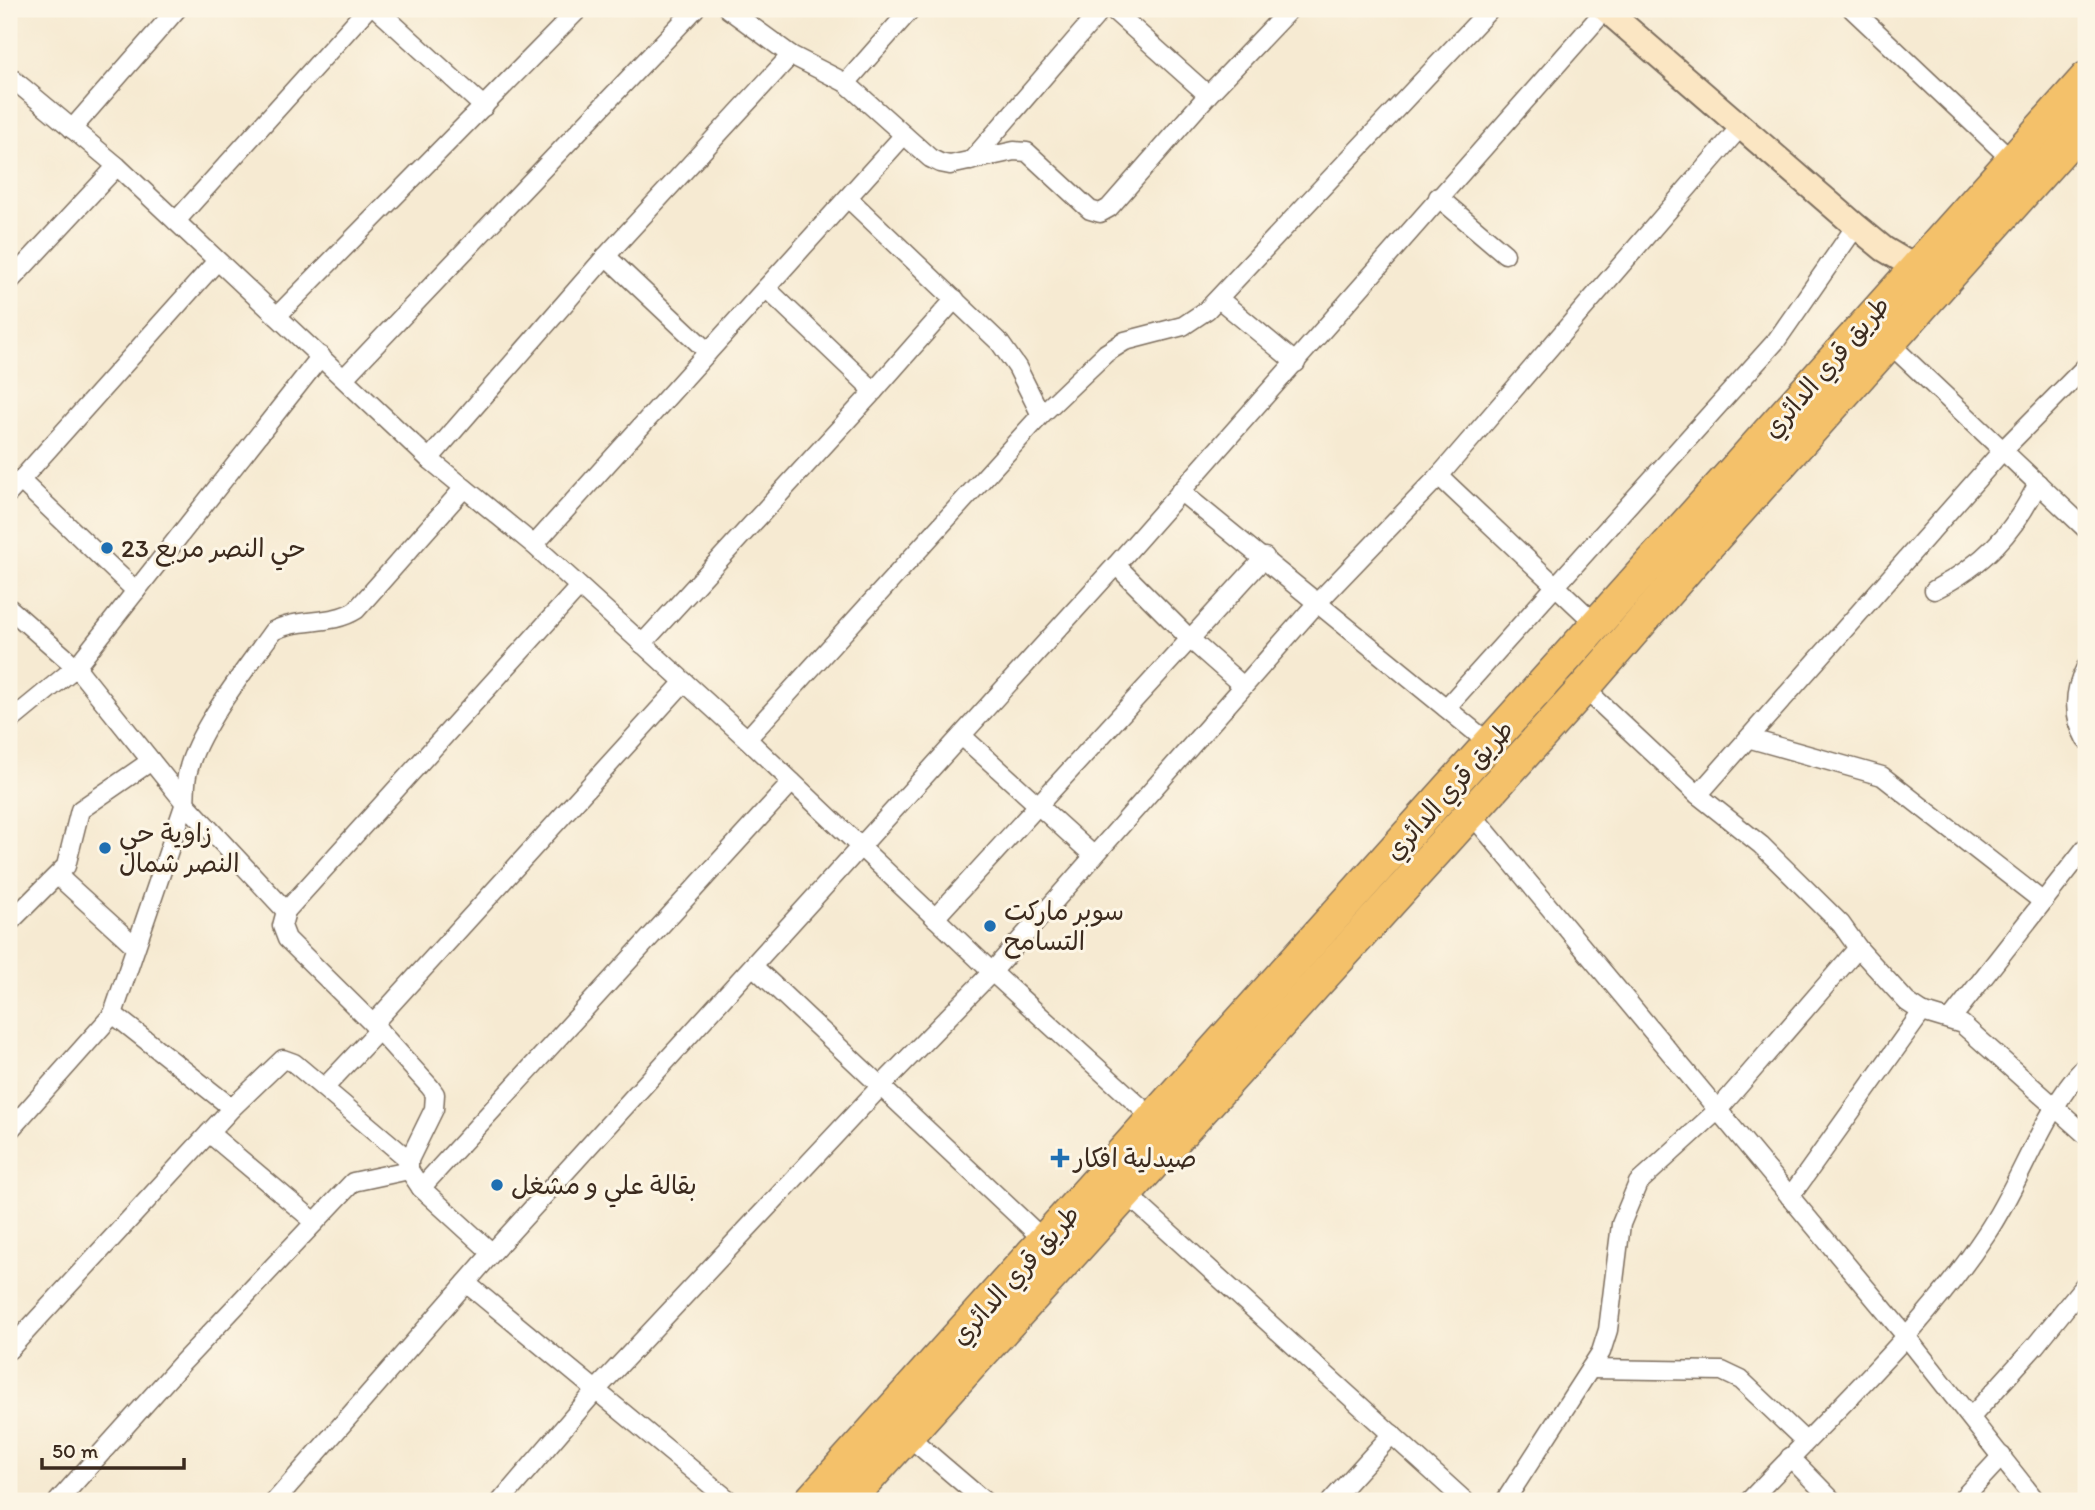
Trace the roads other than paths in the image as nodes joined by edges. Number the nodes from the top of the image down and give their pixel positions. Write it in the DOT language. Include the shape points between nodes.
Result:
graph roads {
  1 [pos="177,9"];
  2 [pos="368,9"];
  3 [pos="377,9"];
  4 [pos="579,9"];
  5 [pos="695,9"];
  6 [pos="728,9"];
  7 [pos="911,9"];
  8 [pos="1102,9"];
  9 [pos="1112,9"];
  10 [pos="1290,9"];
  11 [pos="1490,9"];
  12 [pos="1605,9"];
  13 [pos="1852,9"];
  14 [pos="749,15"];
  15 [pos="791,55"];
  16 [pos="9,76"];
  17 [pos="2086,78"];
  18 [pos="846,83"];
  19 [pos="1208,95"];
  20 [pos="484,107"];
  21 [pos="1742,124"];
  22 [pos="2086,124"];
  23 [pos="72,129"];
  24 [pos="904,135"];
  25 [pos="2012,160"];
  26 [pos="971,161"];
  27 [pos="117,166"];
  28 [pos="1438,197"];
  29 [pos="848,198"];
  30 [pos="176,221"];
  31 [pos="1856,226"];
  32 [pos="1505,254"];
  33 [pos="606,256"];
  34 [pos="217,261"];
  35 [pos="1914,268"];
  36 [pos="9,282"];
  37 [pos="1942,284"];
  38 [pos="766,288"];
  39 [pos="955,299"];
  40 [pos="1219,299"];
  41 [pos="277,316"];
  42 [pos="1889,343"];
  43 [pos="708,352"];
  44 [pos="321,356"];
  45 [pos="1296,363"];
  46 [pos="2086,366"];
  47 [pos="344,378"];
  48 [pos="874,391"];
  49 [pos="1041,415"];
  50 [pos="2003,450"];
  51 [pos="429,459"];
  52 [pos="1439,476"];
  53 [pos="2038,483"];
  54 [pos="15,486"];
  55 [pos="464,488"];
  56 [pos="1180,491"];
  57 [pos="2086,528"];
  58 [pos="534,545"];
  59 [pos="1265,557"];
  60 [pos="1115,565"];
  61 [pos="1554,585"];
  62 [pos="579,587"];
  63 [pos="1934,590"];
  64 [pos="136,591"];
  65 [pos="1317,603"];
  66 [pos="9,608"];
  67 [pos="1597,625"];
  68 [pos="1192,641"];
  69 [pos="642,644"];
  70 [pos="76,667"];
  71 [pos="2086,667"];
  72 [pos="684,682"];
  73 [pos="1243,686"];
  74 [pos="1584,688"];
  75 [pos="1446,708"];
  76 [pos="9,722"];
  77 [pos="962,736"];
  78 [pos="747,739"];
  79 [pos="1751,739"];
  80 [pos="2086,740"];
  81 [pos="1490,744"];
  82 [pos="151,761"];
  83 [pos="792,782"];
  84 [pos="1698,795"];
  85 [pos="186,803"];
  86 [pos="1038,806"];
  87 [pos="1470,812"];
  88 [pos="2086,847"];
  89 [pos="860,848"];
  90 [pos="1094,856"];
  91 [pos="58,876"];
  92 [pos="2042,901"];
  93 [pos="286,911"];
  94 [pos="12,915"];
  95 [pos="935,918"];
  96 [pos="135,946"];
  97 [pos="1858,948"];
  98 [pos="753,966"];
  99 [pos="992,972"];
  100 [pos="1922,1012"];
  101 [pos="113,1014"];
  102 [pos="1951,1019"];
  103 [pos="376,1027"];
  104 [pos="2086,1065"];
  105 [pos="882,1085"];
  106 [pos="324,1088"];
  107 [pos="2055,1105"];
  108 [pos="232,1108"];
  109 [pos="1718,1111"];
  110 [pos="1165,1129"];
  111 [pos="9,1131"];
  112 [pos="209,1133"];
  113 [pos="2086,1135"];
  114 [pos="409,1165"];
  115 [pos="421,1188"];
  116 [pos="1127,1194"];
  117 [pos="1790,1197"];
  118 [pos="315,1223"];
  119 [pos="1046,1241"];
  120 [pos="492,1253"];
  121 [pos="466,1283"];
  122 [pos="2086,1283"];
  123 [pos="1905,1335"];
  124 [pos="9,1350"];
  125 [pos="1590,1369"];
  126 [pos="597,1389"];
  127 [pos="1970,1417"];
  128 [pos="1392,1434"];
  129 [pos="908,1436"];
  130 [pos="1805,1441"];
  131 [pos="2002,1456"];
  132 [pos="1790,1457"];
  133 [pos="58,1501"];
  134 [pos="275,1501"];
  135 [pos="501,1501"];
  136 [pos="730,1501"];
  137 [pos="810,1501"];
  138 [pos="848,1501"];
  139 [pos="984,1501"];
  140 [pos="1331,1501"];
  141 [pos="1465,1501"];
  142 [pos="1505,1501"];
  143 [pos="1749,1501"];
  144 [pos="1833,1501"];
  145 [pos="1960,1501"];
  146 [pos="2036,1501"];
  1 -- 23 [label="street"];
  2 -- 30 [label="street"];
  3 -- 20 [label="street"];
  4 -- 20 [label="street"];
  5 -- 47 [label="street"];
  6 -- 14 [label="street"];
  7 -- 18 [label="street"];
  8 -- 26 [label="street"];
  9 -- 19 [label="street"];
  10 -- 19 [label="street"];
  11 -- 40 [label="street"];
  12 -- 21 [label="main road"];
  12 -- 28 [label="street"];
  13 -- 25 [label="street"];
  14 -- 15 [label="street"];
  15 -- 18 [label="street"];
  15 -- 33 [label="street"];
  16 -- 23 [label="street"];
  17 -- 25 [label="highway, طريق قري الدائري"];
  18 -- 24 [label="street"];
  19 -- 26 [label="street" via="1105,212 1090,210 1027,152"];
  20 -- 41 [label="street"];
  21 -- 31 [label="main road"];
  21 -- 52 [label="street"];
  22 -- 37 [label="highway, طريق قري الدائري"];
  23 -- 27 [label="street"];
  24 -- 26 [label="street" via="940,163"];
  24 -- 29 [label="street"];
  25 -- 35 [label="highway, طريق قري الدائري"];
  27 -- 30 [label="street"];
  27 -- 36 [label="street"];
  28 -- 32 [label="street"];
  28 -- 45 [label="street"];
  29 -- 38 [label="street"];
  29 -- 39 [label="street"];
  30 -- 34 [label="street"];
  31 -- 35 [label="main road"];
  31 -- 61 [label="street" via="1776,341"];
  33 -- 43 [label="street"];
  33 -- 51 [label="street"];
  34 -- 41 [label="street"];
  34 -- 54 [label="street"];
  35 -- 37 [label="main road"];
  35 -- 67 [label="highway, طريق قري الدائري"];
  37 -- 42 [label="highway, طريق قري الدائري"];
  38 -- 43 [label="street"];
  38 -- 48 [label="street"];
  39 -- 48 [label="street"];
  39 -- 49 [label="street" via="1011,356"];
  40 -- 45 [label="street"];
  40 -- 49 [label="street" via="1183,326 1116,345"];
  41 -- 44 [label="street"];
  42 -- 50 [label="street"];
  42 -- 74 [label="highway, طريق قري الدائري"];
  43 -- 58 [label="street"];
  44 -- 47 [label="street"];
  44 -- 64 [label="street"];
  45 -- 56 [label="street"];
  46 -- 50 [label="street"];
  47 -- 51 [label="street"];
  48 -- 69 [label="street"];
  49 -- 78 [label="street"];
  50 -- 53 [label="street"];
  50 -- 79 [label="street"];
  51 -- 55 [label="street"];
  52 -- 61 [label="street"];
  52 -- 65 [label="street"];
  53 -- 57 [label="street"];
  53 -- 63 [label="street" via="2007,536 1961,576"];
  54 -- 64 [label="street"];
  55 -- 58 [label="street"];
  55 -- 85 [label="street" via="356,610 345,617 284,625 273,631 192,757"];
  56 -- 59 [label="street"];
  56 -- 60 [label="street"];
  58 -- 62 [label="street"];
  59 -- 65 [label="street"];
  59 -- 68 [label="street"];
  60 -- 68 [label="street"];
  60 -- 77 [label="street"];
  61 -- 67 [label="street"];
  61 -- 75 [label="street"];
  62 -- 69 [label="street"];
  62 -- 93 [label="street"];
  64 -- 70 [label="street"];
  65 -- 73 [label="street"];
  65 -- 75 [label="street"];
  66 -- 70 [label="street"];
  67 -- 81 [label="highway, طريق قري الدائري"];
  68 -- 73 [label="street"];
  68 -- 86 [label="street"];
  69 -- 72 [label="street"];
  70 -- 76 [label="street"];
  70 -- 82 [label="street"];
  71 -- 80 [label="street" via="2075,704"];
  72 -- 78 [label="street"];
  72 -- 103 [label="street"];
  73 -- 90 [label="street"];
  74 -- 84 [label="street"];
  74 -- 87 [label="highway, طريق قري الدائري"];
  75 -- 81 [label="street"];
  77 -- 86 [label="street"];
  77 -- 89 [label="street"];
  78 -- 83 [label="street"];
  79 -- 84 [label="street"];
  79 -- 92 [label="street" via="1882,776"];
  81 -- 110 [label="highway, طريق قري الدائري"];
  82 -- 85 [label="street"];
  82 -- 91 [label="street" via="80,810 69,857"];
  83 -- 89 [label="street"];
  83 -- 115 [label="street"];
  84 -- 97 [label="street" via="1761,845 1842,925"];
  85 -- 93 [label="street"];
  85 -- 96 [label="street"];
  86 -- 90 [label="street"];
  86 -- 95 [label="street"];
  87 -- 109 [label="street"];
  87 -- 110 [label="highway, طريق قري الدائري"];
  88 -- 92 [label="street"];
  89 -- 95 [label="street"];
  89 -- 98 [label="street"];
  90 -- 99 [label="street"];
  91 -- 94 [label="street"];
  91 -- 96 [label="street"];
  92 -- 102 [label="street"];
  93 -- 103 [label="street" via="282,926 287,939"];
  95 -- 99 [label="street"];
  96 -- 101 [label="street"];
  97 -- 100 [label="street" via="1907,1002"];
  97 -- 109 [label="street"];
  98 -- 105 [label="street"];
  98 -- 120 [label="street"];
  99 -- 105 [label="street"];
  99 -- 110 [label="street"];
  100 -- 102 [label="street"];
  100 -- 117 [label="street"];
  101 -- 108 [label="street"];
  101 -- 111 [label="street"];
  102 -- 107 [label="street"];
  103 -- 106 [label="street"];
  103 -- 114 [label="street" via="435,1094 434,1109"];
  104 -- 107 [label="street"];
  105 -- 119 [label="street"];
  105 -- 126 [label="street"];
  106 -- 108 [label="street" via="283,1059"];
  106 -- 114 [label="street"];
  107 -- 113 [label="street"];
  107 -- 123 [label="street" via="1987,1233"];
  108 -- 112 [label="street"];
  109 -- 117 [label="street"];
  109 -- 125 [label="street" via="1638,1183 1629,1200 1621,1224 1608,1330"];
  110 -- 116 [label="highway, طريق قري الدائري"];
  110 -- 119 [label="highway, طريق قري الدائري"];
  112 -- 118 [label="street"];
  112 -- 124 [label="street"];
  114 -- 115 [label="street"];
  114 -- 118 [label="street" via="356,1180"];
  115 -- 120 [label="street"];
  116 -- 128 [label="street"];
  116 -- 129 [label="highway, طريق قري الدائري"];
  117 -- 123 [label="street"];
  118 -- 133 [label="street"];
  119 -- 137 [label="highway, طريق قري الدائري"];
  120 -- 121 [label="street"];
  121 -- 126 [label="street"];
  121 -- 134 [label="street"];
  122 -- 127 [label="street"];
  123 -- 127 [label="street"];
  123 -- 130 [label="street"];
  125 -- 130 [label="street" via="1723,1371 1741,1380"];
  125 -- 142 [label="street"];
  126 -- 135 [label="street"];
  126 -- 136 [label="street"];
  127 -- 131 [label="street"];
  128 -- 140 [label="street"];
  128 -- 141 [label="street"];
  129 -- 138 [label="highway, طريق قري الدائري"];
  129 -- 139 [label="street"];
  130 -- 132 [label="street"];
  131 -- 145 [label="street"];
  131 -- 146 [label="street"];
  132 -- 143 [label="street"];
  132 -- 144 [label="street"];
}
